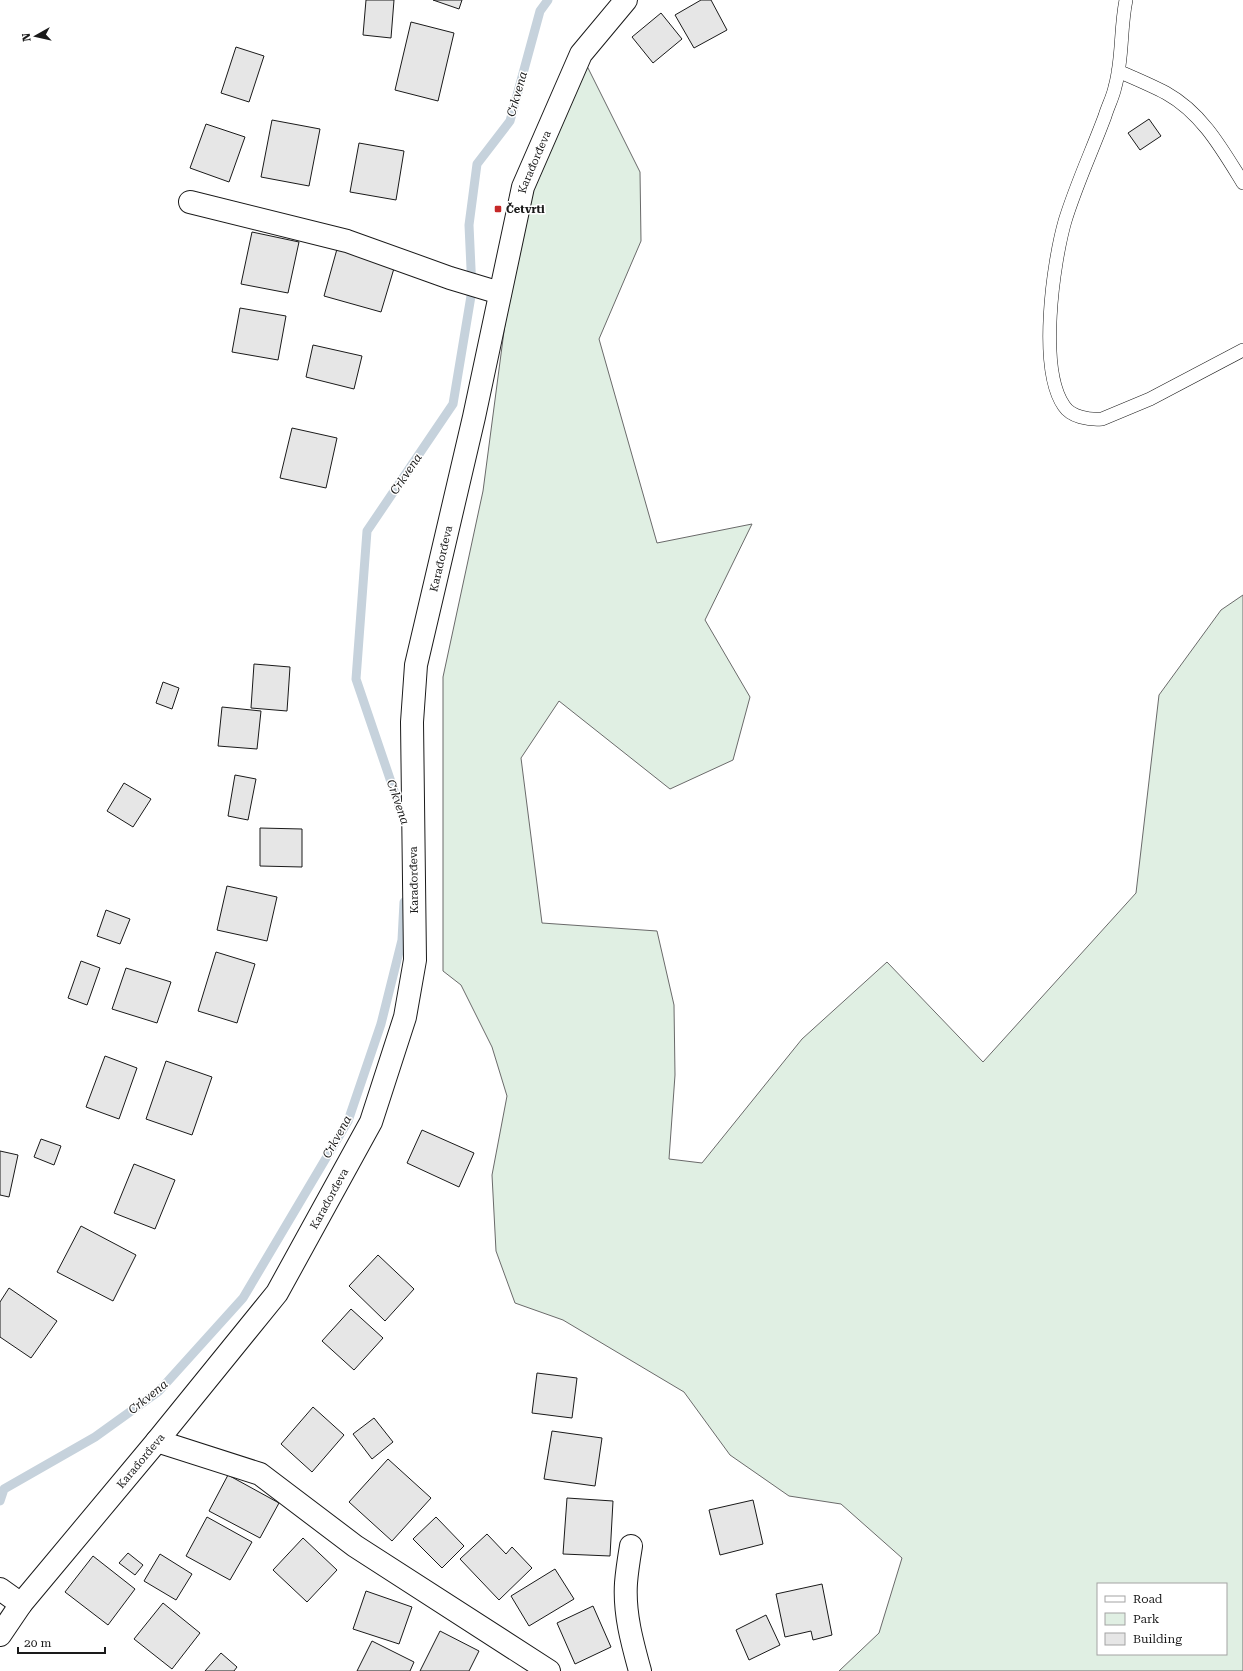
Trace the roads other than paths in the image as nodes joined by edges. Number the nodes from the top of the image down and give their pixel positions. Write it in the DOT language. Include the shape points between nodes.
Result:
graph roads {
  1 [pos="626,0"];
  2 [pos="1126,0"];
  3 [pos="1118,71"];
  4 [pos="1243,183"];
  5 [pos="190,202"];
  6 [pos="492,290"];
  7 [pos="1243,350"];
  8 [pos="157,1441"];
  9 [pos="631,1546"];
  10 [pos="0,1589"];
  11 [pos="21,1604"];
  12 [pos="0,1635"];
  13 [pos="549,1671"];
  14 [pos="640,1671"];
  1 -- 6 [label="main road, Karađorđeva" via="581,54 526,180"];
  2 -- 3 [label="lane"];
  3 -- 4 [label="lane" via="1167,94 1190,111 1215,137"];
  3 -- 7 [label="lane" via="1115,87 1065,221 1053,276 1050,328 1052,368 1064,406 1075,416 1102,419 1150,399"];
  5 -- 6 [label="main road" via="347,241 450,278"];
  6 -- 8 [label="main road, Karađorđeva" via="474,417 416,665 412,722 415,960 405,1017 371,1122 277,1293"];
  8 -- 11 [label="main road, Karađorđeva"];
  8 -- 13 [label="main road" via="260,1474 355,1546"];
  9 -- 14 [label="main road" via="626,1583 626,1608"];
  10 -- 11 [label="main road"];
  11 -- 12 [label="main road, Karađorđeva"];
}
